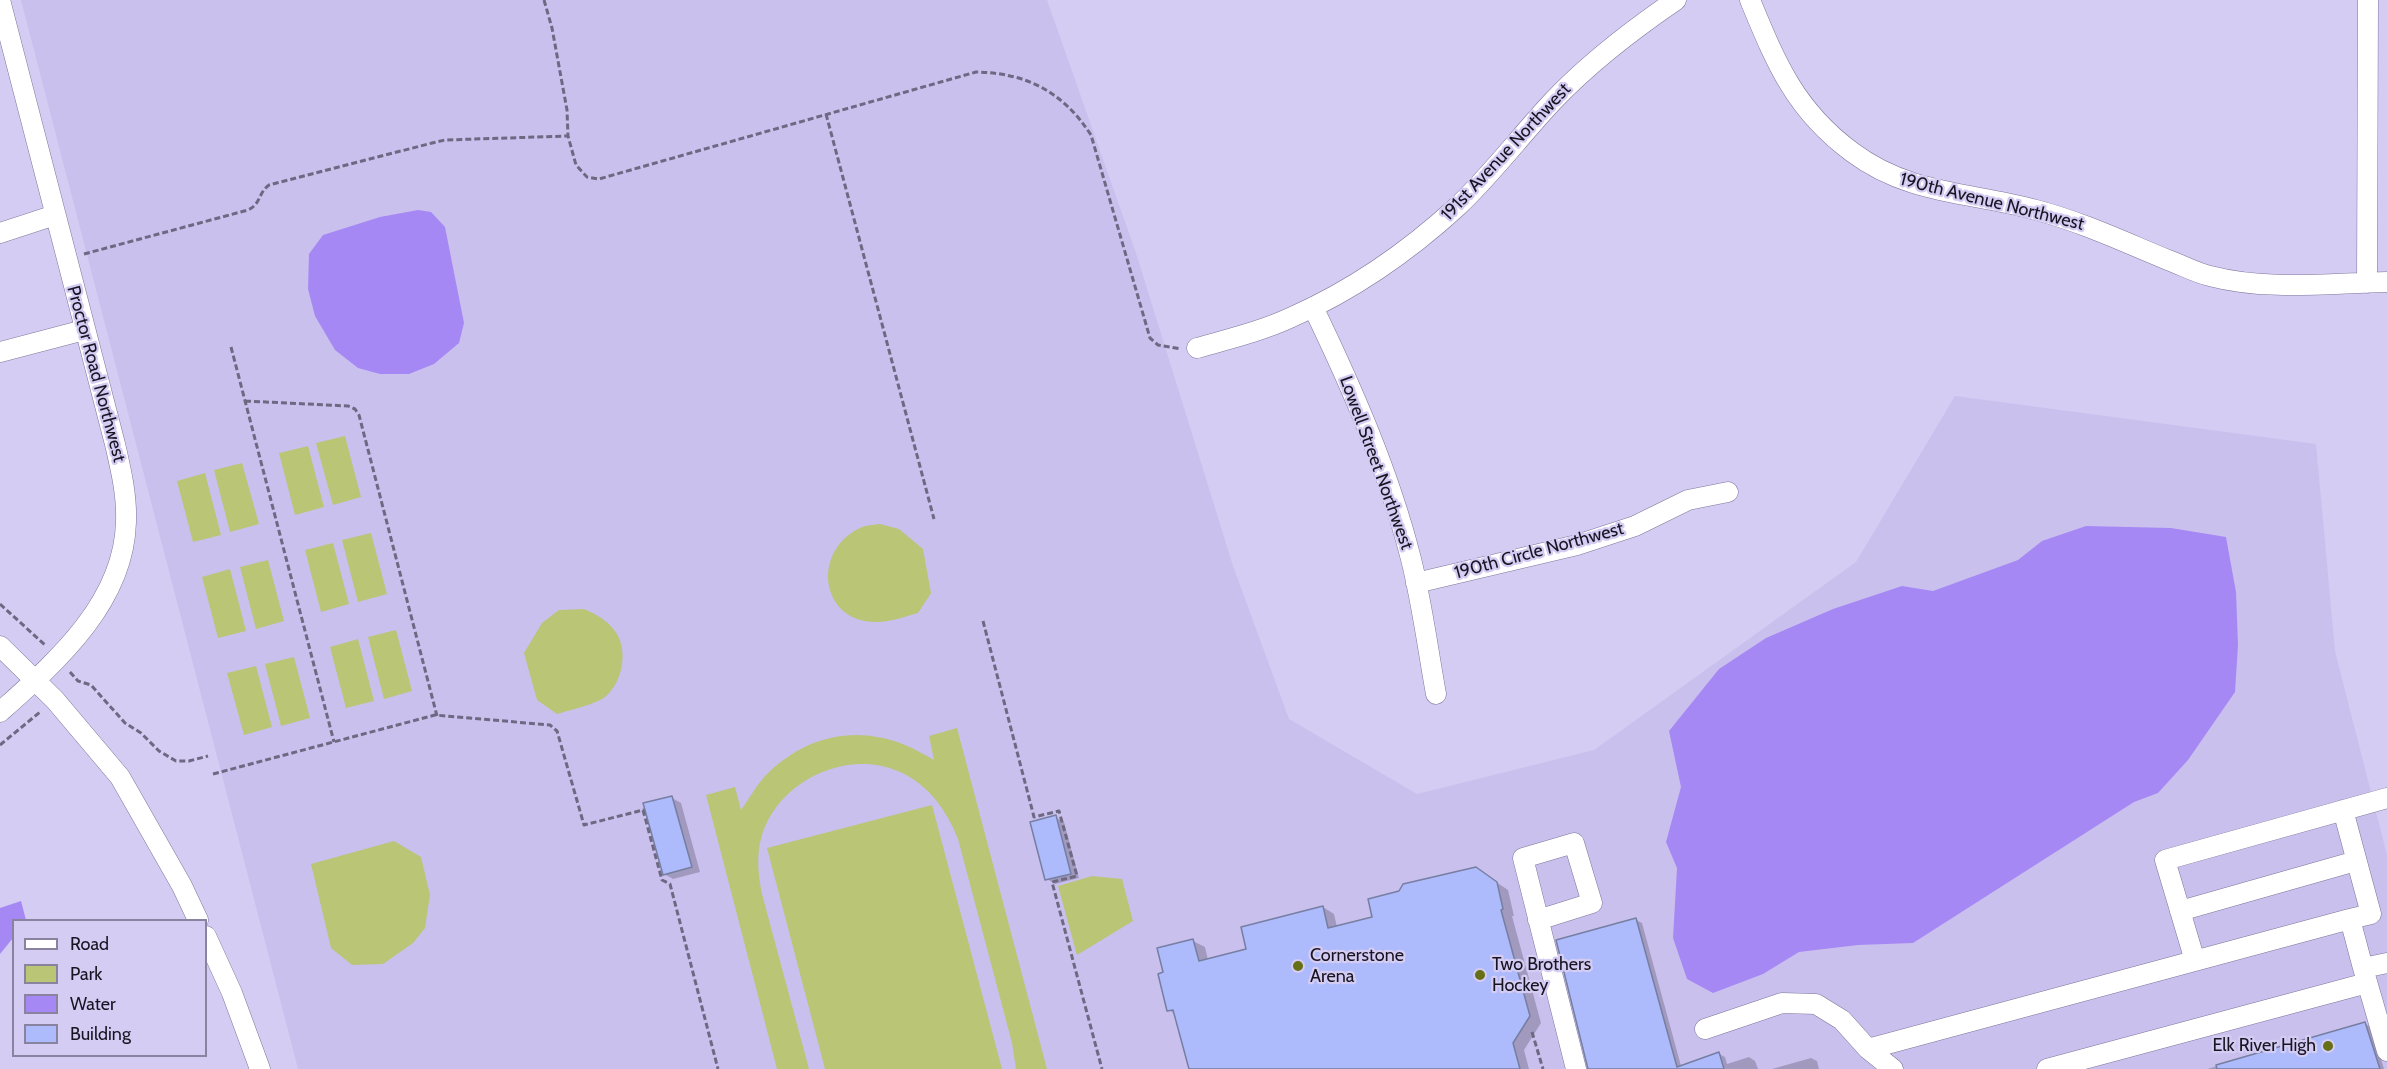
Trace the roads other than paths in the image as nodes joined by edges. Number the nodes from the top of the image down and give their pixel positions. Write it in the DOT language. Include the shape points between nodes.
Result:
graph roads {
  1 [pos="0,0"];
  2 [pos="1676,0"];
  3 [pos="1750,0"];
  4 [pos="2368,0"];
  5 [pos="55,215"];
  6 [pos="0,233"];
  7 [pos="2387,282"];
  8 [pos="2367,283"];
  9 [pos="1313,307"];
  10 [pos="84,330"];
  11 [pos="1197,348"];
  12 [pos="0,352"];
  13 [pos="1728,492"];
  14 [pos="1416,583"];
  15 [pos="0,646"];
  16 [pos="36,680"];
  17 [pos="1436,694"];
  18 [pos="0,712"];
  19 [pos="2387,798"];
  20 [pos="2343,810"];
  21 [pos="2356,861"];
  22 [pos="2180,910"];
  23 [pos="197,919"];
  24 [pos="2350,919"];
  25 [pos="1538,920"];
  26 [pos="207,938"];
  27 [pos="2195,961"];
  28 [pos="2387,963"];
  29 [pos="2365,976"];
  30 [pos="1705,1029"];
  31 [pos="1868,1049"];
  32 [pos="2387,1051"];
  33 [pos="260,1069"];
  34 [pos="1576,1069"];
  35 [pos="1893,1069"];
  36 [pos="2047,1069"];
  1 -- 5 [label="street, Proctor Road Northwest"];
  2 -- 9 [label="street, 191st Avenue Northwest" via="1632,30 1580,74 1432,229 1372,274"];
  3 -- 8 [label="street, 190th Avenue Northwest" via="1782,72 1810,115 1851,152 1898,180 2034,209 2210,276 2271,284"];
  4 -- 8 [label="street"];
  5 -- 6 [label="street"];
  5 -- 10 [label="street, Proctor Road Northwest"];
  7 -- 8 [label="street, 190th Avenue Northwest"];
  9 -- 11 [label="street, 191st Avenue Northwest" via="1264,328"];
  9 -- 14 [label="street, Lowell Street Northwest" via="1382,468"];
  10 -- 12 [label="street"];
  10 -- 16 [label="street, Proctor Road Northwest" via="122,474 126,524 120,561 107,593 90,619"];
  13 -- 14 [label="street, 190th Circle Northwest" via="1688,500 1635,526 1576,545"];
  14 -- 17 [label="street, Lowell Street Northwest"];
  15 -- 16 [label="street"];
  16 -- 18 [label="street, Proctor Road Northwest"];
  16 -- 23 [label="street" via="120,777"];
  19 -- 20 [label="street"];
  20 -- 21 [label="street"];
  20 -- 22 [label="street" via="2165,860"];
  21 -- 22 [label="street"];
  21 -- 24 [label="street" via="2371,914"];
  22 -- 27 [label="street"];
  24 -- 27 [label="street"];
  24 -- 29 [label="street"];
  25 -- 34 [label="street"];
  26 -- 33 [label="street"];
  27 -- 31 [label="street"];
  28 -- 29 [label="street"];
  29 -- 32 [label="street"];
  29 -- 36 [label="street"];
  30 -- 31 [label="street" via="1782,1003 1816,1004 1842,1020"];
  31 -- 35 [label="street"];
}
